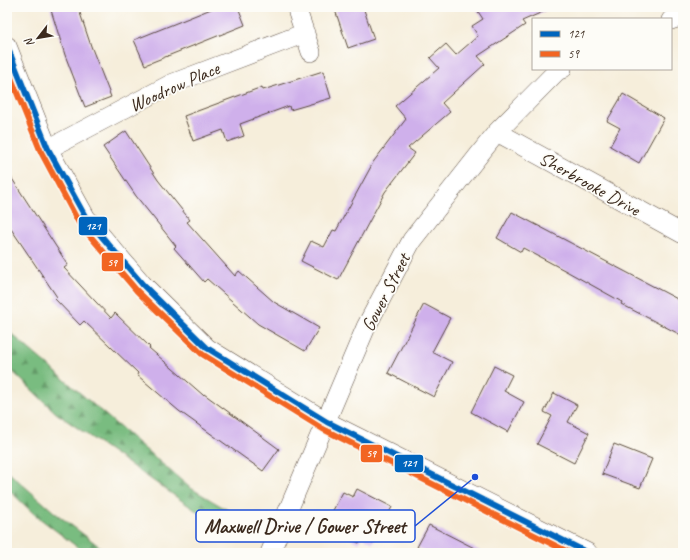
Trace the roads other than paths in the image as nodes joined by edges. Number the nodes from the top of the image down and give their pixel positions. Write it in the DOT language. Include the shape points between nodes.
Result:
graph roads {
  1 [pos="298,13"];
  2 [pos="683,16"];
  3 [pos="672,20"];
  4 [pos="305,33"];
  5 [pos="7,46"];
  6 [pos="311,52"];
  7 [pos="560,70"];
  8 [pos="497,132"];
  9 [pos="48,149"];
  10 [pos="683,234"];
  11 [pos="327,422"];
  12 [pos="270,553"];
  13 [pos="588,553"];
  1 -- 4 [label="street"];
  2 -- 3 [label="street"];
  4 -- 6 [label="street"];
  4 -- 9 [label="street, Woodrow Place" via="171,84"];
  5 -- 9 [label="street"];
  7 -- 8 [label="street, Gower Street"];
  8 -- 10 [label="street, Sherbrooke Drive"];
  8 -- 11 [label="street, Gower Street" via="412,240 366,327"];
  9 -- 11 [label="street" via="86,218 154,296 207,348"];
  11 -- 12 [label="street, Gower Street"];
  11 -- 13 [label="street"];
}
